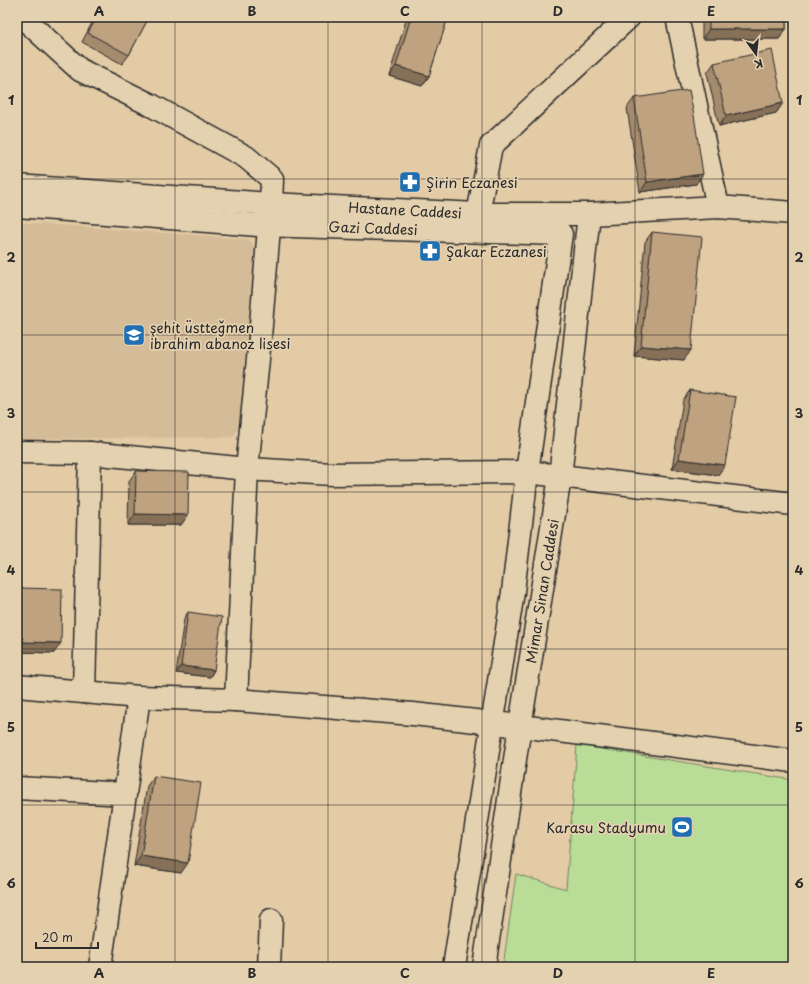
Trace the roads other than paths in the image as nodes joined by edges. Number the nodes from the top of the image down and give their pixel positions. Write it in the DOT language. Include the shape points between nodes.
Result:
graph roads {
  1 [pos="22,17"];
  2 [pos="629,17"];
  3 [pos="677,17"];
  4 [pos="17,186"];
  5 [pos="271,204"];
  6 [pos="17,206"];
  7 [pos="718,207"];
  8 [pos="793,213"];
  9 [pos="589,214"];
  10 [pos="477,223"];
  11 [pos="270,226"];
  12 [pos="561,234"];
  13 [pos="17,452"];
  14 [pos="90,452"];
  15 [pos="247,469"];
  16 [pos="527,472"];
  17 [pos="560,477"];
  18 [pos="793,504"];
  19 [pos="17,686"];
  20 [pos="84,692"];
  21 [pos="139,697"];
  22 [pos="236,700"];
  23 [pos="492,723"];
  24 [pos="520,726"];
  25 [pos="793,761"];
  26 [pos="17,788"];
  27 [pos="124,794"];
  28 [pos="271,920"];
  29 [pos="100,967"];
  30 [pos="269,967"];
  31 [pos="454,967"];
  32 [pos="484,967"];
  1 -- 5 [label="street" via="80,70 246,157 272,179"];
  2 -- 10 [label="street" via="491,146"];
  3 -- 7 [label="street"];
  4 -- 5 [label="street, Hastane Caddesi"];
  5 -- 10 [label="street, Hastane Caddesi"];
  5 -- 11 [label="street"];
  6 -- 11 [label="street, Gazi Caddesi"];
  7 -- 8 [label="street, Hastane Caddesi"];
  7 -- 9 [label="street, Hastane Caddesi"];
  9 -- 10 [label="street, Hastane Caddesi"];
  9 -- 12 [label="street"];
  9 -- 17 [label="street, Mimar Sinan Caddesi"];
  10 -- 11 [label="street, Gazi Caddesi"];
  10 -- 12 [label="street, Gazi Caddesi"];
  11 -- 15 [label="street"];
  12 -- 16 [label="street"];
  13 -- 14 [label="street"];
  14 -- 15 [label="street"];
  14 -- 20 [label="street"];
  15 -- 16 [label="street" via="332,474"];
  15 -- 22 [label="street"];
  16 -- 17 [label="street"];
  16 -- 23 [label="street, Mimar Sinan Caddesi" via="513,592"];
  17 -- 18 [label="street"];
  17 -- 24 [label="street, Mimar Sinan Caddesi"];
  19 -- 20 [label="street"];
  20 -- 21 [label="street"];
  21 -- 22 [label="street"];
  21 -- 27 [label="street"];
  22 -- 23 [label="street"];
  23 -- 24 [label="street"];
  23 -- 31 [label="street, Mimar Sinan Caddesi"];
  24 -- 25 [label="street"];
  24 -- 32 [label="street, Mimar Sinan Caddesi"];
  26 -- 27 [label="street"];
  27 -- 29 [label="street"];
  28 -- 30 [label="street"];
}
